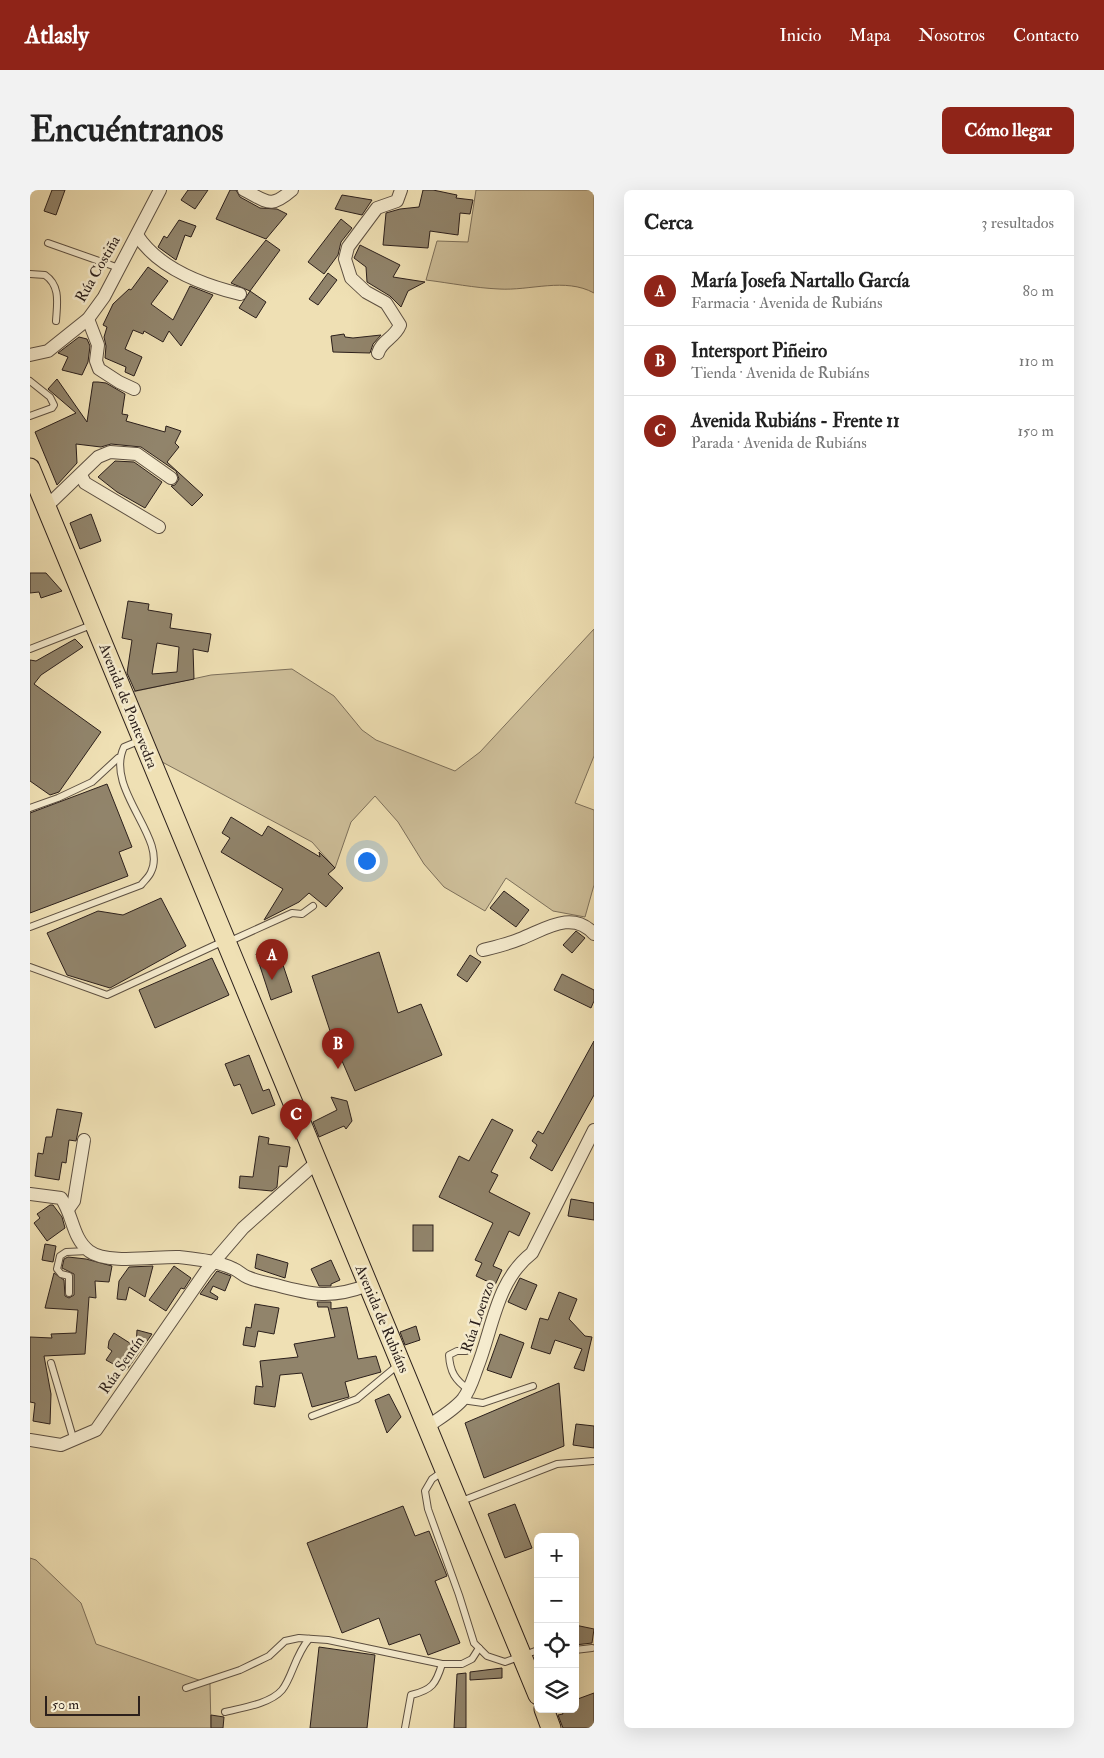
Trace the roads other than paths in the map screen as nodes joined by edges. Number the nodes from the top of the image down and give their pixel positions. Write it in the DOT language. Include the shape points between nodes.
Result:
graph roads {
  1 [pos="160,190"];
  2 [pos="244,190"];
  3 [pos="292,190"];
  4 [pos="401,190"];
  5 [pos="137,235"];
  6 [pos="48,243"];
  7 [pos="119,268"];
  8 [pos="30,274"];
  9 [pos="240,294"];
  10 [pos="88,319"];
  11 [pos="56,321"];
  12 [pos="378,353"];
  13 [pos="30,355"];
  14 [pos="30,381"];
  15 [pos="134,389"];
  16 [pos="30,416"];
  17 [pos="30,468"];
  18 [pos="81,475"];
  19 [pos="171,478"];
  20 [pos="46,507"];
  21 [pos="159,527"];
  22 [pos="95,624"];
  23 [pos="30,649"];
  24 [pos="142,739"];
  25 [pos="118,758"];
  26 [pos="30,808"];
  27 [pos="313,906"];
  28 [pos="30,927"];
  29 [pos="594,934"];
  30 [pos="226,942"];
  31 [pos="483,950"];
  32 [pos="30,967"];
  33 [pos="594,1130"];
  34 [pos="84,1140"];
  35 [pos="317,1162"];
  36 [pos="30,1194"];
  37 [pos="69,1208"];
  38 [pos="89,1251"];
  39 [pos="214,1262"];
  40 [pos="368,1285"];
  41 [pos="69,1293"];
  42 [pos="466,1351"];
  43 [pos="51,1363"];
  44 [pos="400,1364"];
  45 [pos="533,1386"];
  46 [pos="465,1395"];
  47 [pos="312,1416"];
  48 [pos="427,1427"];
  49 [pos="30,1440"];
  50 [pos="74,1441"];
  51 [pos="594,1461"];
  52 [pos="445,1470"];
  53 [pos="458,1502"];
  54 [pos="309,1639"];
  55 [pos="479,1648"];
  56 [pos="592,1648"];
  57 [pos="579,1650"];
  58 [pos="530,1653"];
  59 [pos="442,1664"];
  60 [pos="534,1674"];
  61 [pos="186,1688"];
  62 [pos="225,1712"];
  63 [pos="545,1713"];
  64 [pos="405,1728"];
  65 [pos="551,1728"];
  1 -- 5 [label="street, Rúa Costiña"];
  2 -- 3 [label="street" via="269,202 278,202"];
  4 -- 12 [label="street" via="397,201 377,208 348,247 345,259 351,278 366,292 386,303 400,325 397,334 380,347"];
  5 -- 7 [label="street, Rúa Costiña"];
  5 -- 9 [label="street, Rúa Costiña" via="144,246 161,260 186,275"];
  6 -- 7 [label="lane"];
  7 -- 10 [label="street, Rúa Costiña"];
  8 -- 11 [label="lane" via="45,275 55,285"];
  10 -- 13 [label="street, Rúa Costiña" via="48,351"];
  10 -- 15 [label="street, Rúa Costiña" via="98,346 96,361 99,369"];
  14 -- 16 [label="lane" via="50,397 54,405"];
  17 -- 20 [label="main road, Avenida de Pontevedra"];
  18 -- 19 [label="street" via="98,457 110,452 137,454"];
  18 -- 20 [label="street"];
  18 -- 21 [label="street" via="85,483"];
  20 -- 22 [label="main road, Avenida de Pontevedra"];
  22 -- 23 [label="lane"];
  22 -- 24 [label="main road, Avenida de Pontevedra"];
  24 -- 25 [label="lane" via="124,747"];
  24 -- 30 [label="main road, Avenida de Pontevedra"];
  25 -- 26 [label="lane" via="92,782"];
  25 -- 28 [label="lane" via="120,776 150,845 154,859 151,872 141,885"];
  27 -- 30 [label="lane" via="302,914 292,913"];
  29 -- 31 [label="street" via="582,924 551,924 521,939"];
  30 -- 32 [label="lane" via="107,995"];
  30 -- 35 [label="main road, Avenida de Rubiáns"];
  33 -- 46 [label="street, Rúa Loenzo" via="532,1253 510,1275 501,1293 488,1339"];
  34 -- 37 [label="street" via="74,1201"];
  35 -- 39 [label="street, Rúa Sentín" via="243,1228"];
  35 -- 40 [label="main road, Avenida de Rubiáns"];
  36 -- 37 [label="street" via="61,1198"];
  37 -- 38 [label="street" via="76,1234"];
  38 -- 39 [label="street" via="119,1258 178,1257"];
  38 -- 41 [label="lane" via="66,1252 60,1256 57,1269 69,1276"];
  39 -- 40 [label="street" via="248,1278 314,1295 349,1293"];
  39 -- 50 [label="street, Rúa Sentín" via="96,1430"];
  40 -- 44 [label="main road, Avenida de Rubiáns"];
  42 -- 46 [label="lane" via="457,1350 449,1355 454,1379"];
  43 -- 50 [label="lane"];
  44 -- 47 [label="lane" via="357,1400"];
  44 -- 48 [label="main road, Avenida de Rubiáns"];
  45 -- 46 [label="lane" via="483,1403"];
  46 -- 48 [label="street"];
  48 -- 52 [label="main road, Avenida de Rubiáns"];
  49 -- 50 [label="street, Rúa Sentín" via="61,1445"];
  51 -- 53 [label="lane" via="557,1464"];
  52 -- 53 [label="main road, Avenida de Rubiáns"];
  52 -- 55 [label="lane" via="432,1479 425,1491 428,1510 474,1643"];
  53 -- 58 [label="main road, Avenida de Rubiáns"];
  54 -- 59 [label="lane" via="328,1640"];
  54 -- 61 [label="lane" via="285,1642 269,1656 240,1670"];
  54 -- 62 [label="lane" via="301,1648 282,1690 258,1704"];
  55 -- 58 [label="lane" via="486,1656 505,1662"];
  55 -- 59 [label="lane" via="472,1659 462,1664"];
  56 -- 57 [label="lane"];
  58 -- 60 [label="main road, Avenida de Rubiáns"];
  59 -- 64 [label="lane" via="436,1682 424,1692 411,1695"];
  63 -- 65 [label="main road"];
}
